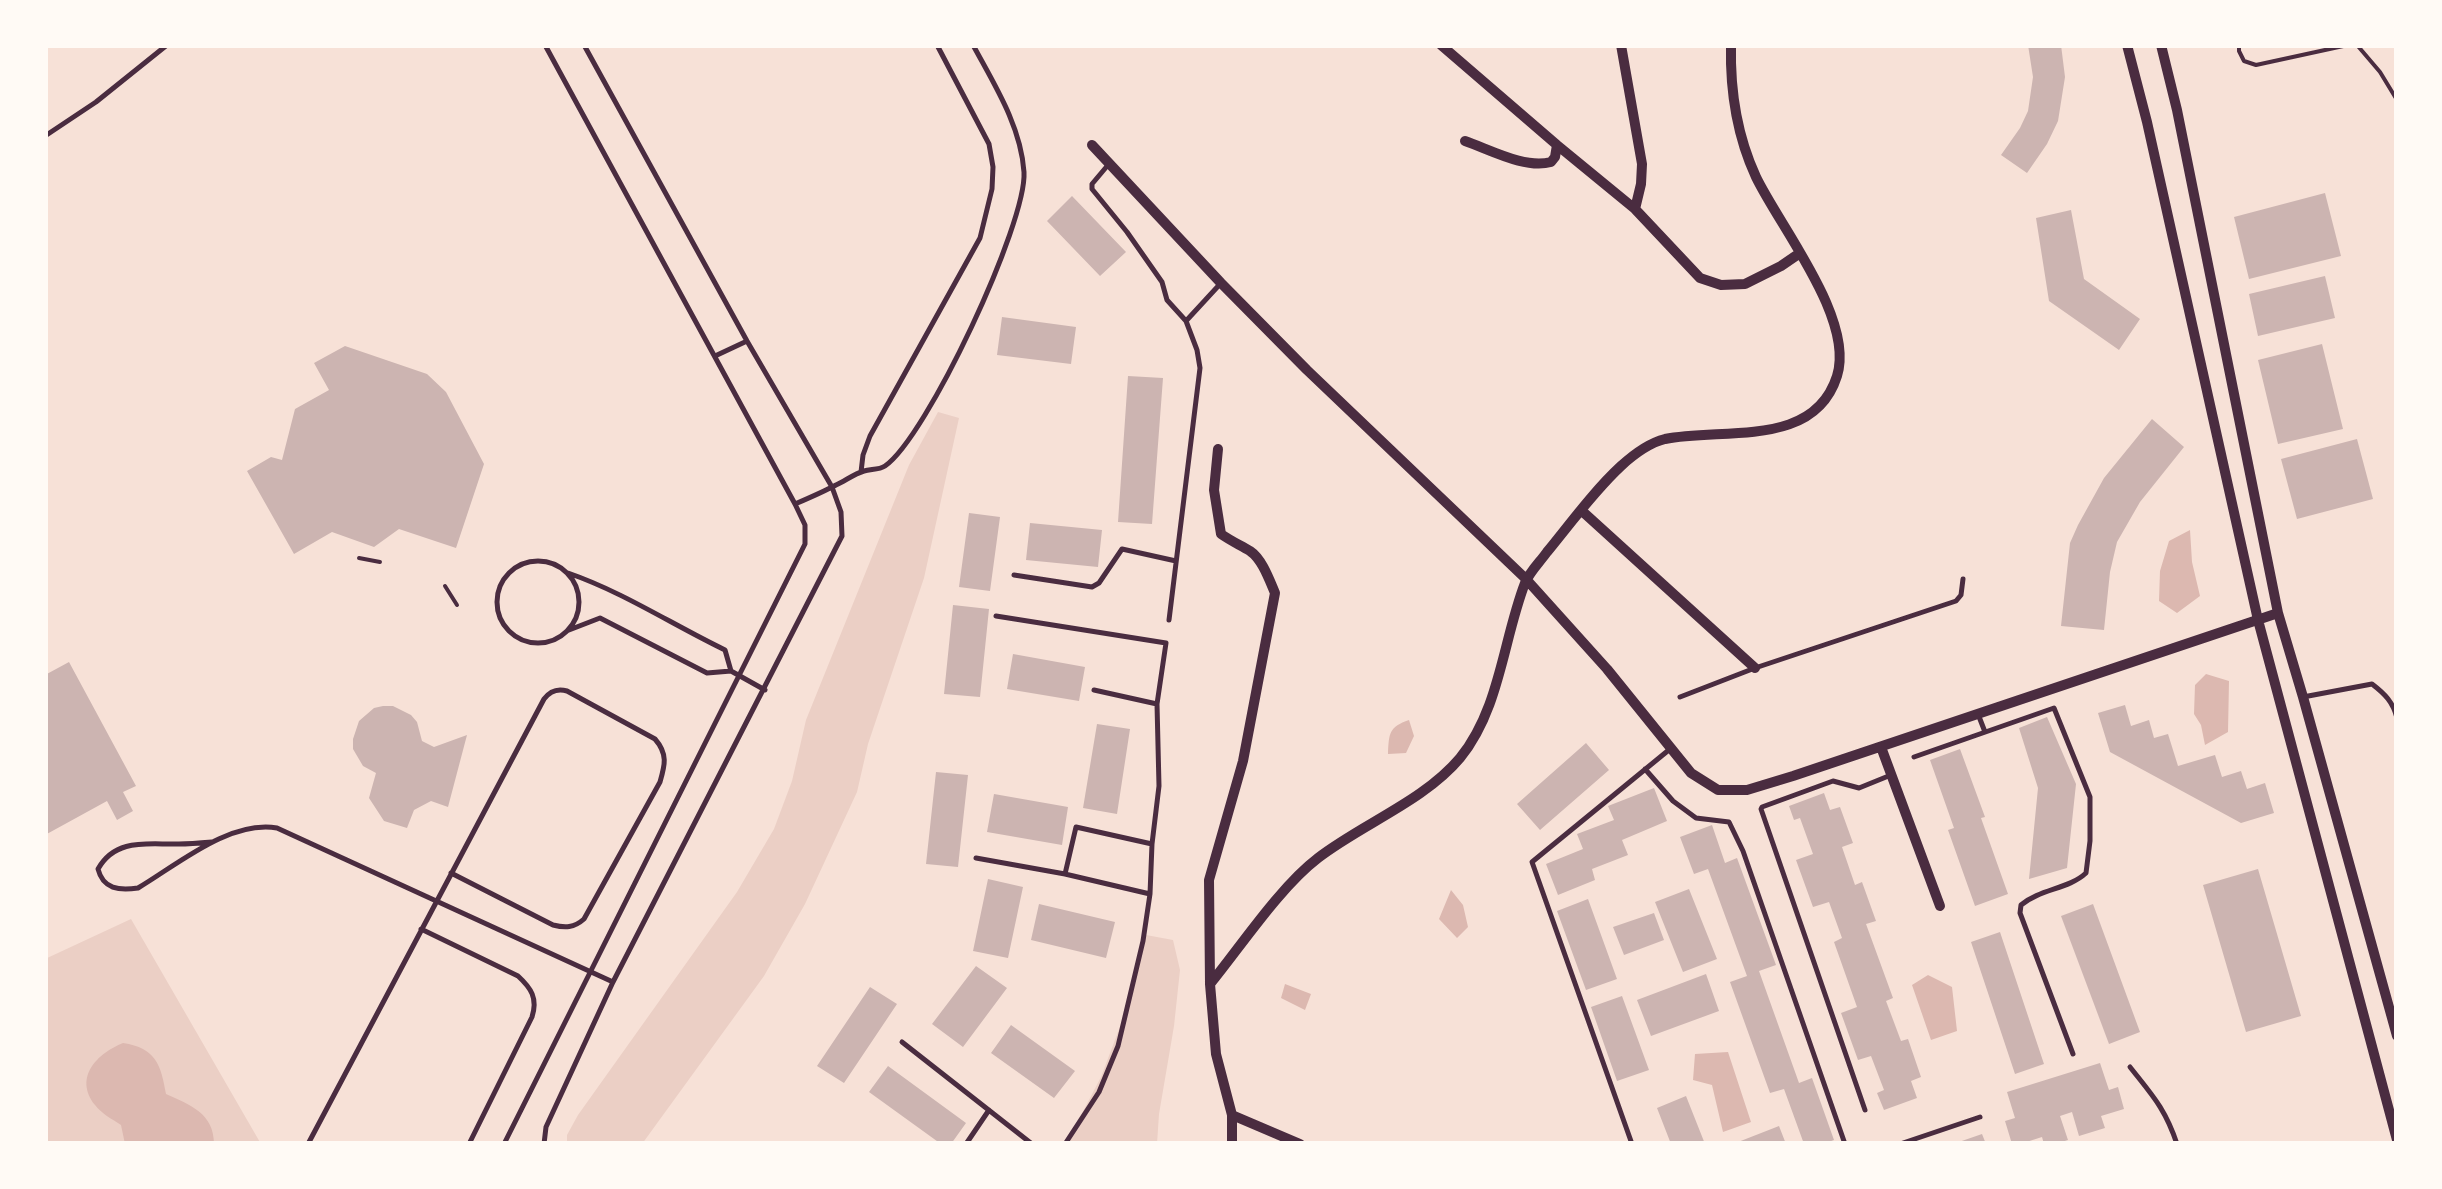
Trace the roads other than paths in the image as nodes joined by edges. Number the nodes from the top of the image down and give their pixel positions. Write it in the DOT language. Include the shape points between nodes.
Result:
graph roads {
  1 [pos="167,45"];
  2 [pos="545,45"];
  3 [pos="584,45"];
  4 [pos="937,45"];
  5 [pos="973,45"];
  6 [pos="1441,45"];
  7 [pos="1621,45"];
  8 [pos="1731,45"];
  9 [pos="2127,45"];
  10 [pos="2161,45"];
  11 [pos="45,136"];
  12 [pos="1466,141"];
  13 [pos="1092,145"];
  14 [pos="1557,145"];
  15 [pos="1109,164"];
  16 [pos="1636,209"];
  17 [pos="1800,253"];
  18 [pos="1220,284"];
  19 [pos="1186,321"];
  20 [pos="748,341"];
  21 [pos="715,356"];
  22 [pos="1218,449"];
  23 [pos="861,472"];
  24 [pos="832,487"];
  25 [pos="795,504"];
  26 [pos="1582,511"];
  27 [pos="1176,560"];
  28 [pos="567,573"];
  29 [pos="1014,575"];
  30 [pos="1526,578"];
  31 [pos="1963,579"];
  32 [pos="2278,614"];
  33 [pos="996,616"];
  34 [pos="1170,620"];
  35 [pos="2258,620"];
  36 [pos="566,631"];
  37 [pos="1755,668"];
  38 [pos="732,671"];
  39 [pos="739,676"];
  40 [pos="765,690"];
  41 [pos="1094,690"];
  42 [pos="2303,696"];
  43 [pos="1680,698"];
  44 [pos="1158,704"];
  45 [pos="1978,714"];
  46 [pos="2397,718"];
  47 [pos="1985,732"];
  48 [pos="1881,747"];
  49 [pos="1670,749"];
  50 [pos="1914,757"];
  51 [pos="1645,769"];
  52 [pos="1892,775"];
  53 [pos="212,842"];
  54 [pos="1152,844"];
  55 [pos="976,858"];
  56 [pos="450,873"];
  57 [pos="1065,874"];
  58 [pos="1150,894"];
  59 [pos="435,902"];
  60 [pos="1940,906"];
  61 [pos="420,929"];
  62 [pos="590,972"];
  63 [pos="613,982"];
  64 [pos="1210,984"];
  65 [pos="2397,1036"];
  66 [pos="902,1042"];
  67 [pos="2073,1054"];
  68 [pos="2130,1067"];
  69 [pos="988,1110"];
  70 [pos="1865,1110"];
  71 [pos="1232,1115"];
  72 [pos="1980,1116"];
  73 [pos="2397,1140"];
  74 [pos="308,1144"];
  75 [pos="469,1144"];
  76 [pos="504,1144"];
  77 [pos="544,1144"];
  78 [pos="966,1144"];
  79 [pos="1032,1144"];
  80 [pos="1065,1144"];
  81 [pos="1232,1144"];
  82 [pos="1300,1144"];
  83 [pos="1632,1144"];
  84 [pos="1845,1144"];
  85 [pos="1900,1144"];
  86 [pos="2177,1144"];
  1 -- 11 [label="lane"];
  2 -- 21 [label="lane"];
  3 -- 20 [label="lane"];
  4 -- 23 [label="lane" via="989,144 992,190 980,238 870,436"];
  5 -- 23 [label="lane" via="1018,139 1024,186 1018,211 945,380 884,468"];
  6 -- 14 [label="street"];
  7 -- 16 [label="street" via="1642,164"];
  8 -- 17 [label="street" via="1733,96 1747,154"];
  9 -- 35 [label="street"];
  10 -- 32 [label="street"];
  12 -- 14 [label="street" via="1538,164 1551,162"];
  13 -- 15 [label="street"];
  14 -- 16 [label="street"];
  15 -- 18 [label="street"];
  15 -- 19 [label="lane" via="1092,189"];
  16 -- 17 [label="street" via="1710,282 1745,284"];
  17 -- 26 [label="street" via="1829,309 1840,350 1838,375 1824,400 1808,417 1783,428 1663,440 1643,448"];
  18 -- 19 [label="lane"];
  18 -- 30 [label="street"];
  19 -- 27 [label="lane" via="1200,368"];
  20 -- 21 [label="lane"];
  20 -- 24 [label="lane"];
  21 -- 25 [label="lane"];
  22 -- 64 [label="street" via="1214,490 1222,534 1254,552 1275,592 1243,761 1209,880"];
  23 -- 24 [label="lane"];
  24 -- 25 [label="lane"];
  24 -- 40 [label="lane" via="842,536"];
  25 -- 39 [label="lane" via="805,544"];
  26 -- 30 [label="street"];
  26 -- 37 [label="street"];
  27 -- 29 [label="lane" via="1122,548 1092,587"];
  27 -- 34 [label="lane"];
  28 -- 36 [label="lane" via="579,602"];
  28 -- 36 [label="lane" via="554,564 522,564 500,586 496,602 508,631 521,640 553,640"];
  28 -- 38 [label="lane" via="725,650"];
  30 -- 49 [label="street"];
  30 -- 64 [label="street" via="1485,716 1460,758 1428,787 1316,859"];
  31 -- 37 [label="lane" via="1956,601"];
  32 -- 35 [label="street"];
  32 -- 42 [label="street"];
  33 -- 44 [label="lane" via="1166,643"];
  35 -- 45 [label="street"];
  35 -- 73 [label="street"];
  36 -- 38 [label="lane" via="600,618 708,673"];
  37 -- 43 [label="lane"];
  38 -- 39 [label="lane"];
  39 -- 40 [label="lane"];
  39 -- 62 [label="lane"];
  40 -- 63 [label="lane"];
  41 -- 44 [label="lane"];
  42 -- 46 [label="lane" via="2372,684 2386,694"];
  42 -- 65 [label="street"];
  44 -- 54 [label="lane"];
  45 -- 47 [label="lane"];
  45 -- 48 [label="street"];
  47 -- 50 [label="lane"];
  47 -- 67 [label="lane" via="2054,708 2090,797 2084,877 2029,898 2020,912"];
  48 -- 49 [label="street" via="1747,790 1718,790"];
  48 -- 52 [label="street"];
  49 -- 51 [label="lane"];
  51 -- 83 [label="lane" via="1532,862"];
  51 -- 84 [label="lane" via="1696,818 1729,822"];
  52 -- 60 [label="street"];
  52 -- 70 [label="lane" via="1859,788 1833,781 1761,809"];
  53 -- 53 [label="lane" via="128,845 98,869 108,886 138,888"];
  53 -- 59 [label="lane" via="248,828 277,828"];
  54 -- 57 [label="lane" via="1076,827"];
  54 -- 58 [label="lane"];
  55 -- 57 [label="lane"];
  56 -- 56 [label="lane" via="552,691 567,691 656,739 664,751 660,782 575,926 553,925"];
  56 -- 59 [label="lane"];
  57 -- 58 [label="lane"];
  58 -- 80 [label="lane" via="1118,1046 1099,1092"];
  59 -- 61 [label="lane"];
  59 -- 62 [label="lane"];
  61 -- 74 [label="lane"];
  61 -- 75 [label="lane" via="518,976 534,999 532,1016"];
  62 -- 63 [label="lane"];
  62 -- 76 [label="lane"];
  63 -- 77 [label="lane"];
  64 -- 71 [label="street" via="1216,1054"];
  66 -- 69 [label="lane"];
  68 -- 86 [label="lane" via="2161,1107"];
  69 -- 78 [label="lane"];
  69 -- 79 [label="lane"];
  71 -- 81 [label="street"];
  71 -- 82 [label="street"];
  72 -- 85 [label="lane"];
}
